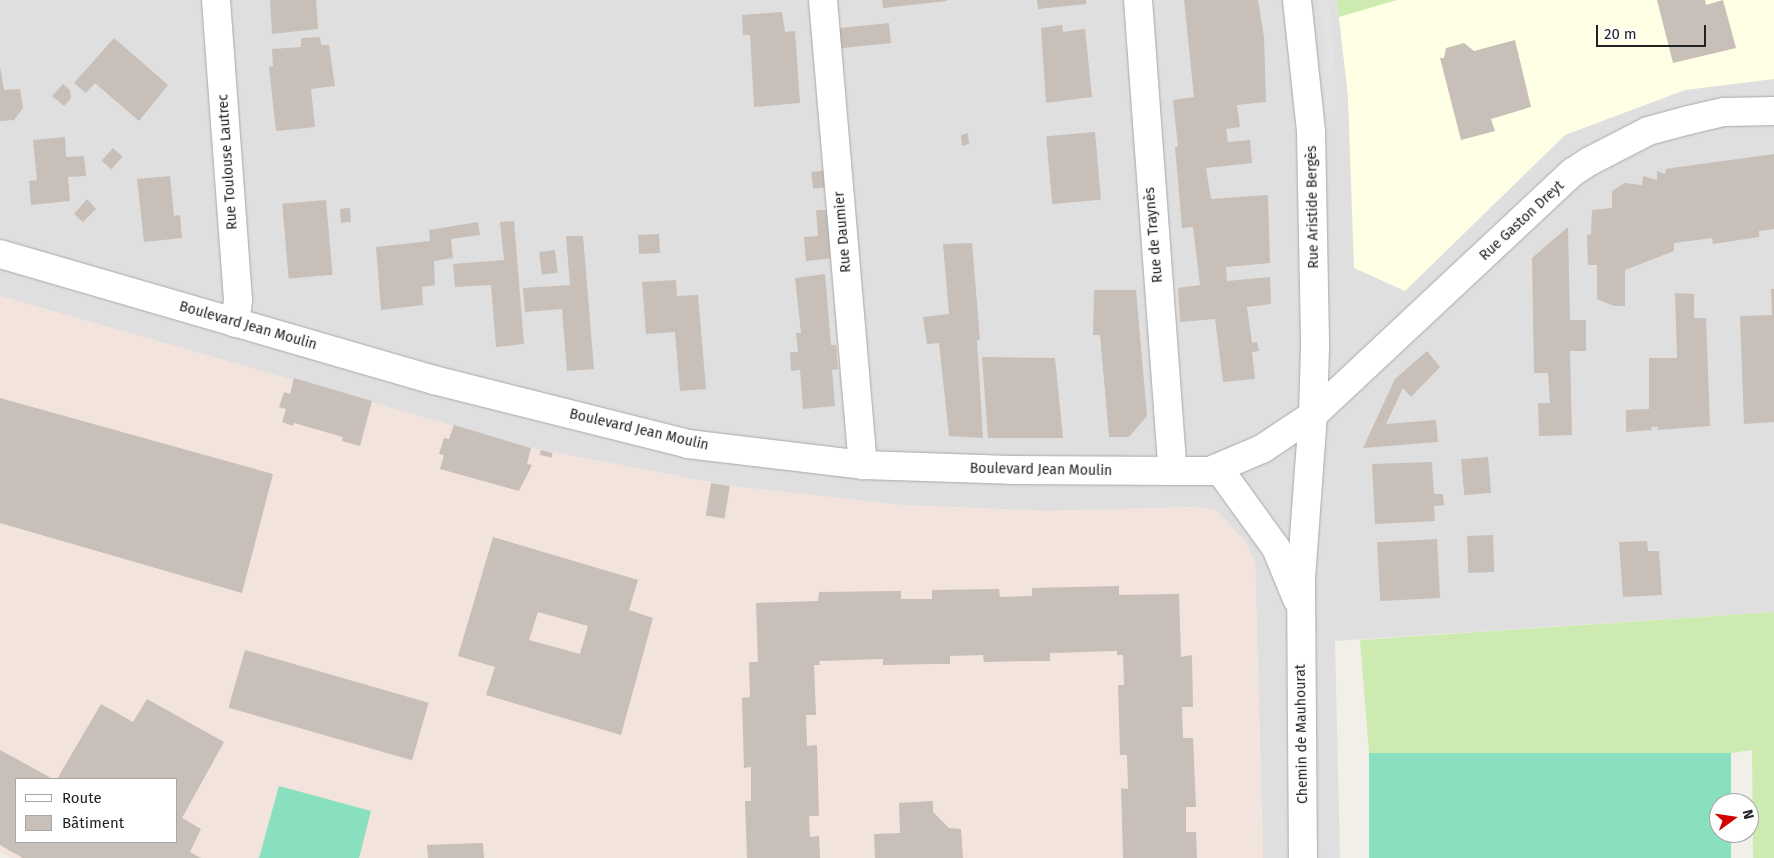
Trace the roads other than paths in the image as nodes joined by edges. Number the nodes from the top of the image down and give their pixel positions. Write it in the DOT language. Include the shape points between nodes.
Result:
graph roads {
  1 [pos="216,0"];
  2 [pos="823,0"];
  3 [pos="1138,0"];
  4 [pos="1297,0"];
  5 [pos="1774,111"];
  6 [pos="0,254"];
  7 [pos="235,323"];
  8 [pos="1313,415"];
  9 [pos="863,465"];
  10 [pos="1219,470"];
  11 [pos="1173,471"];
  12 [pos="1301,610"];
  13 [pos="1303,858"];
  1 -- 7 [label="street, Rue Toulouse Lautrec" via="238,300"];
  2 -- 9 [label="street, Rue Daumier"];
  3 -- 11 [label="street, Rue de Traynès"];
  4 -- 8 [label="street, Rue Aristide Bergès" via="1311,132"];
  5 -- 8 [label="street, Rue Gaston Dreyt" via="1725,112 1641,134 1573,172"];
  6 -- 7 [label="street, Boulevard Jean Moulin"];
  7 -- 9 [label="street, Boulevard Jean Moulin" via="434,380 688,444"];
  8 -- 10 [label="street, Boulevard Jean Moulin" via="1262,449"];
  8 -- 12 [label="street, Chemin de Mauhourat"];
  9 -- 11 [label="street, Boulevard Jean Moulin"];
  10 -- 11 [label="street, Boulevard Jean Moulin"];
  10 -- 12 [label="street, Chemin de Mauhourat" via="1276,548"];
  12 -- 13 [label="street, Chemin de Mauhourat"];
}
